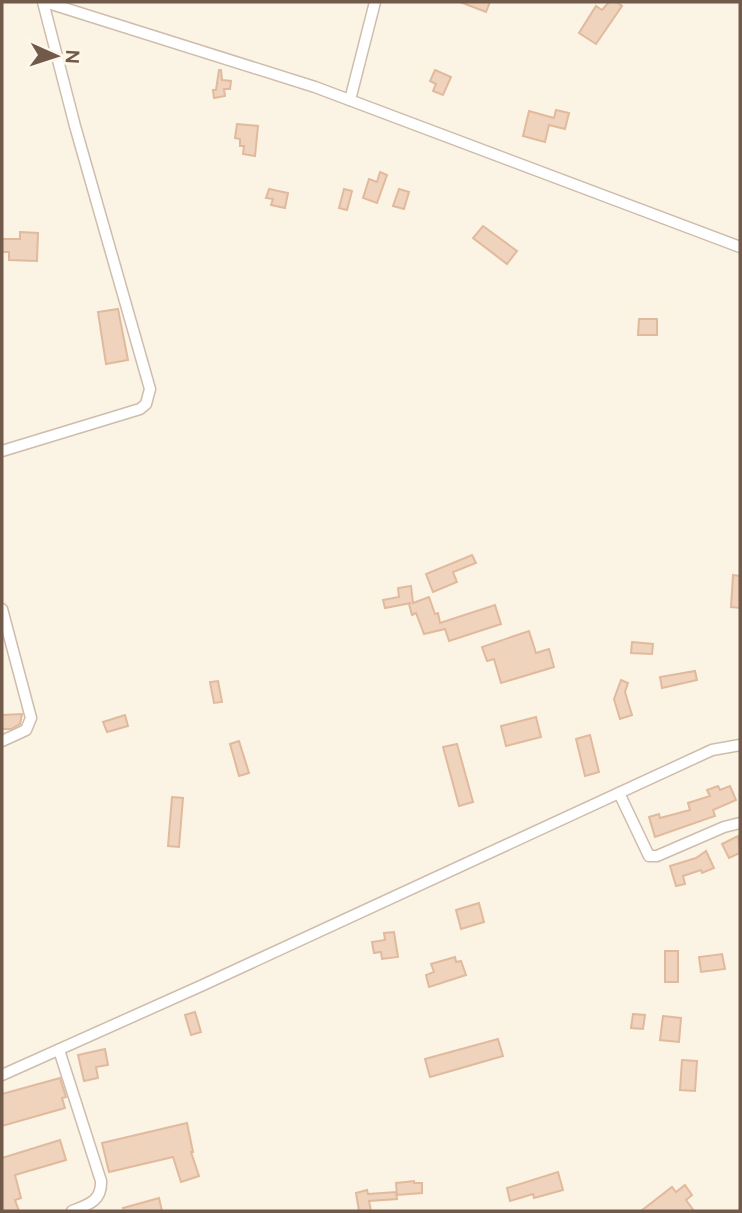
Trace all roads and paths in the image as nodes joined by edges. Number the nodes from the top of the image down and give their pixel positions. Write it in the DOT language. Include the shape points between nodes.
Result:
graph roads {
  1 [pos="44,2"];
  2 [pos="374,2"];
  3 [pos="349,100"];
  4 [pos="740,247"];
  5 [pos="2,451"];
  6 [pos="2,609"];
  7 [pos="2,741"];
  8 [pos="740,745"];
  9 [pos="619,793"];
  10 [pos="740,823"];
  11 [pos="60,1050"];
  12 [pos="2,1075"];
  13 [pos="72,1211"];
  1 -- 3 [label="street"];
  1 -- 5 [label="street" via="150,397 140,409"];
  2 -- 3 [label="street"];
  3 -- 4 [label="street"];
  6 -- 7 [label="street" via="31,718 26,730"];
  8 -- 9 [label="street" via="712,750"];
  9 -- 10 [label="street" via="649,856"];
  9 -- 11 [label="street"];
  11 -- 12 [label="street"];
  11 -- 13 [label="street" via="101,1181 94,1202"];
}
